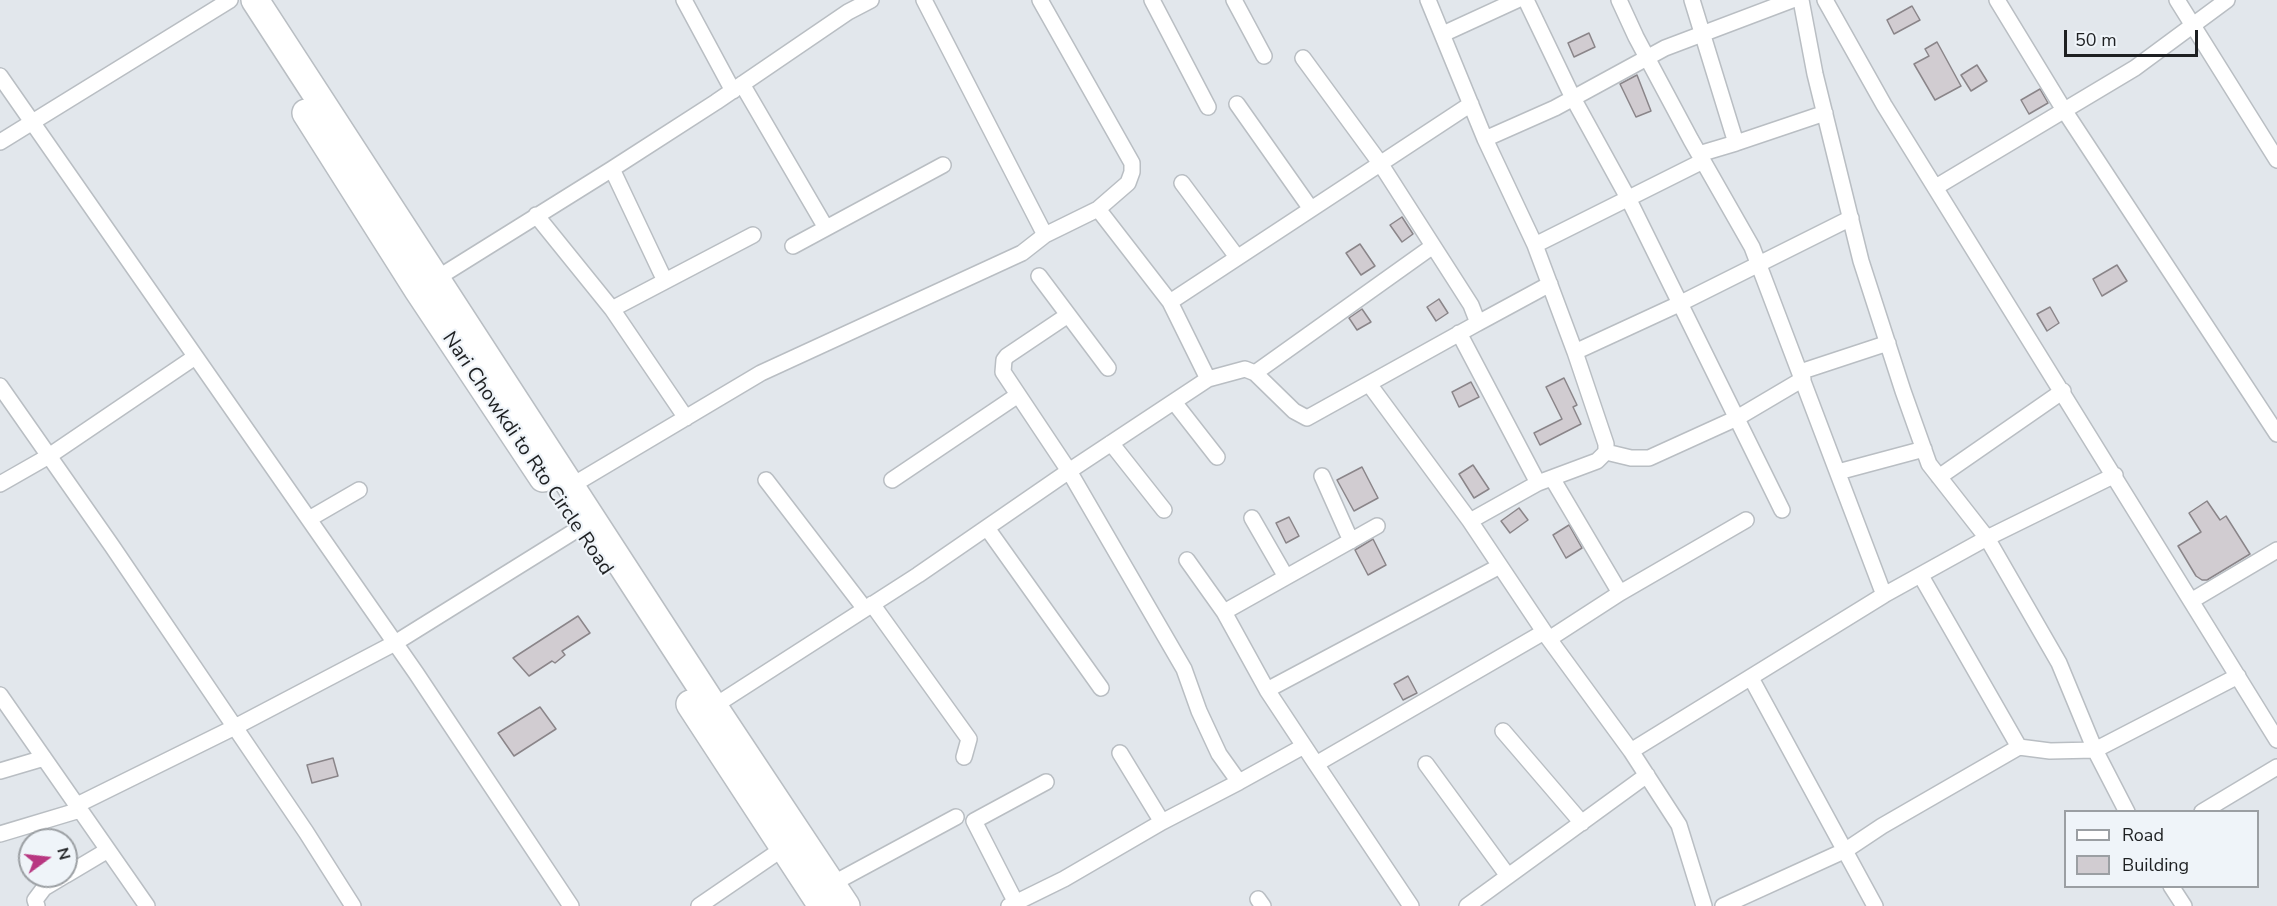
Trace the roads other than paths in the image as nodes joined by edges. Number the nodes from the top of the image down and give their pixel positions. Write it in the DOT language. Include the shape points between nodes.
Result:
graph roads {
  1 [pos="230,0"];
  2 [pos="235,0"];
  3 [pos="255,0"];
  4 [pos="684,0"];
  5 [pos="871,0"];
  6 [pos="924,0"];
  7 [pos="1040,0"];
  8 [pos="1152,0"];
  9 [pos="1234,0"];
  10 [pos="1428,0"];
  11 [pos="1517,0"];
  12 [pos="1526,0"];
  13 [pos="1619,0"];
  14 [pos="1692,0"];
  15 [pos="1792,0"];
  16 [pos="1801,0"];
  17 [pos="1825,0"];
  18 [pos="1997,0"];
  19 [pos="2177,0"];
  20 [pos="2227,0"];
  21 [pos="2193,24"];
  22 [pos="1443,34"];
  23 [pos="1703,34"];
  24 [pos="1264,56"];
  25 [pos="1647,57"];
  26 [pos="1303,58"];
  27 [pos="0,76"];
  28 [pos="738,87"];
  29 [pos="1573,98"];
  30 [pos="1237,104"];
  31 [pos="1471,104"];
  32 [pos="1208,107"];
  33 [pos="2064,110"];
  34 [pos="1825,113"];
  35 [pos="32,122"];
  36 [pos="1485,139"];
  37 [pos="0,142"];
  38 [pos="1736,143"];
  39 [pos="1701,158"];
  40 [pos="2277,160"];
  41 [pos="1380,164"];
  42 [pos="943,165"];
  43 [pos="612,169"];
  44 [pos="1182,183"];
  45 [pos="1936,187"];
  46 [pos="1628,198"];
  47 [pos="1098,209"];
  48 [pos="1311,209"];
  49 [pos="536,215"];
  50 [pos="1851,218"];
  51 [pos="826,228"];
  52 [pos="753,235"];
  53 [pos="1045,235"];
  54 [pos="1535,245"];
  55 [pos="793,246"];
  56 [pos="1433,246"];
  57 [pos="1237,256"];
  58 [pos="1758,265"];
  59 [pos="1039,276"];
  60 [pos="665,281"];
  61 [pos="1550,284"];
  62 [pos="427,285"];
  63 [pos="1170,302"];
  64 [pos="1679,304"];
  65 [pos="612,309"];
  66 [pos="1068,315"];
  67 [pos="1478,323"];
  68 [pos="1460,333"];
  69 [pos="1888,343"];
  70 [pos="1575,352"];
  71 [pos="195,357"];
  72 [pos="1108,368"];
  73 [pos="1255,373"];
  74 [pos="1801,375"];
  75 [pos="1208,379"];
  76 [pos="1369,384"];
  77 [pos="0,386"];
  78 [pos="2063,391"];
  79 [pos="1018,395"];
  80 [pos="1174,402"];
  81 [pos="687,418"];
  82 [pos="1737,418"];
  83 [pos="2277,435"];
  84 [pos="1112,443"];
  85 [pos="1924,449"];
  86 [pos="1606,452"];
  87 [pos="49,456"];
  88 [pos="1217,457"];
  89 [pos="1069,471"];
  90 [pos="1838,472"];
  91 [pos="2115,475"];
  92 [pos="1322,476"];
  93 [pos="1939,477"];
  94 [pos="766,480"];
  95 [pos="892,480"];
  96 [pos="1544,481"];
  97 [pos="0,484"];
  98 [pos="571,486"];
  99 [pos="358,490"];
  100 [pos="1164,510"];
  101 [pos="1782,510"];
  102 [pos="1252,518"];
  103 [pos="309,519"];
  104 [pos="1746,520"];
  105 [pos="1470,521"];
  106 [pos="1377,526"];
  107 [pos="987,528"];
  108 [pos="578,529"];
  109 [pos="1987,538"];
  110 [pos="1351,541"];
  111 [pos="2277,550"];
  112 [pos="1187,560"];
  113 [pos="1500,566"];
  114 [pos="1921,576"];
  115 [pos="1286,577"];
  116 [pos="1620,593"];
  117 [pos="1884,595"];
  118 [pos="2192,601"];
  119 [pos="868,607"];
  120 [pos="1224,612"];
  121 [pos="1546,636"];
  122 [pos="395,642"];
  123 [pos="2238,676"];
  124 [pos="1751,678"];
  125 [pos="1101,688"];
  126 [pos="1267,690"];
  127 [pos="0,695"];
  128 [pos="706,712"];
  129 [pos="235,727"];
  130 [pos="1503,731"];
  131 [pos="2277,740"];
  132 [pos="1304,746"];
  133 [pos="2019,747"];
  134 [pos="2095,750"];
  135 [pos="1631,751"];
  136 [pos="1120,753"];
  137 [pos="964,757"];
  138 [pos="44,758"];
  139 [pos="1316,764"];
  140 [pos="1426,764"];
  141 [pos="2277,767"];
  142 [pos="0,771"];
  143 [pos="1647,776"];
  144 [pos="1046,782"];
  145 [pos="1239,782"];
  146 [pos="78,807"];
  147 [pos="2126,810"];
  148 [pos="2205,810"];
  149 [pos="956,817"];
  150 [pos="1162,822"];
  151 [pos="1582,823"];
  152 [pos="0,834"];
  153 [pos="792,843"];
  154 [pos="108,850"];
  155 [pos="1845,850"];
  156 [pos="78,867"];
  157 [pos="1508,876"];
  158 [pos="44,888"];
  159 [pos="2172,888"];
  160 [pos="833,899"];
  161 [pos="1012,904"];
  162 [pos="37,906"];
  163 [pos="147,906"];
  164 [pos="353,906"];
  165 [pos="571,906"];
  166 [pos="699,906"];
  167 [pos="1411,906"];
  168 [pos="1467,906"];
  169 [pos="1704,906"];
  170 [pos="1723,906"];
  171 [pos="1875,906"];
  172 [pos="2184,906"];
  1 -- 35 [label="street"];
  2 -- 62 [label="highway, Nari Chowkdi to Rto Circle Road"];
  3 -- 62 [label="highway"];
  4 -- 28 [label="street"];
  5 -- 28 [label="street"];
  6 -- 53 [label="street"];
  7 -- 47 [label="street" via="1132,163 1128,183"];
  8 -- 32 [label="street"];
  9 -- 24 [label="street"];
  10 -- 22 [label="street"];
  11 -- 22 [label="street"];
  12 -- 29 [label="street"];
  13 -- 25 [label="street"];
  14 -- 23 [label="street"];
  15 -- 23 [label="street"];
  16 -- 34 [label="street"];
  17 -- 45 [label="street"];
  18 -- 33 [label="street"];
  19 -- 21 [label="street"];
  20 -- 21 [label="street"];
  21 -- 33 [label="street" via="2135,68"];
  21 -- 40 [label="street"];
  22 -- 31 [label="street"];
  23 -- 25 [label="street"];
  23 -- 38 [label="street"];
  25 -- 29 [label="street"];
  25 -- 39 [label="street"];
  26 -- 41 [label="street"];
  27 -- 35 [label="street"];
  28 -- 43 [label="street"];
  28 -- 51 [label="street"];
  29 -- 36 [label="street"];
  29 -- 46 [label="street"];
  30 -- 48 [label="street"];
  31 -- 36 [label="street"];
  31 -- 41 [label="street"];
  33 -- 45 [label="street"];
  33 -- 83 [label="street"];
  34 -- 38 [label="street"];
  34 -- 50 [label="street"];
  35 -- 37 [label="street"];
  35 -- 71 [label="street"];
  36 -- 54 [label="street"];
  38 -- 39 [label="street"];
  39 -- 46 [label="street"];
  39 -- 58 [label="street" via="1752,247"];
  41 -- 48 [label="street"];
  41 -- 56 [label="street"];
  42 -- 51 [label="street"];
  43 -- 49 [label="street"];
  43 -- 60 [label="street"];
  44 -- 57 [label="street"];
  45 -- 78 [label="street"];
  46 -- 54 [label="street"];
  46 -- 64 [label="street"];
  47 -- 53 [label="street"];
  47 -- 63 [label="street"];
  48 -- 57 [label="street"];
  49 -- 62 [label="street"];
  49 -- 65 [label="street"];
  50 -- 58 [label="street"];
  50 -- 69 [label="street"];
  51 -- 55 [label="street"];
  52 -- 60 [label="street"];
  53 -- 81 [label="street" via="1022,253 761,373"];
  54 -- 61 [label="street"];
  56 -- 67 [label="street" via="1471,305"];
  56 -- 73 [label="street"];
  57 -- 63 [label="street"];
  58 -- 64 [label="street"];
  58 -- 74 [label="street"];
  59 -- 66 [label="street"];
  60 -- 65 [label="street"];
  61 -- 67 [label="street"];
  61 -- 70 [label="street"];
  62 -- 98 [label="highway"];
  62 -- 108 [label="highway, Nari Chowkdi to Rto Circle Road"];
  63 -- 75 [label="street"];
  64 -- 70 [label="street"];
  64 -- 82 [label="street"];
  65 -- 81 [label="street"];
  66 -- 72 [label="street"];
  66 -- 79 [label="street" via="1004,360 1003,372"];
  67 -- 68 [label="street"];
  68 -- 76 [label="street"];
  68 -- 96 [label="street"];
  69 -- 74 [label="street"];
  69 -- 85 [label="street"];
  70 -- 86 [label="street"];
  71 -- 87 [label="street"];
  71 -- 103 [label="street"];
  73 -- 75 [label="street" via="1245,369"];
  73 -- 76 [label="street" via="1294,411 1307,418"];
  74 -- 82 [label="street"];
  74 -- 90 [label="street"];
  75 -- 80 [label="street"];
  76 -- 105 [label="street"];
  77 -- 87 [label="street"];
  78 -- 91 [label="street"];
  78 -- 93 [label="street"];
  79 -- 89 [label="street"];
  79 -- 95 [label="street"];
  80 -- 84 [label="street"];
  80 -- 88 [label="street"];
  81 -- 98 [label="street"];
  82 -- 86 [label="street" via="1648,458"];
  82 -- 101 [label="street"];
  84 -- 89 [label="street"];
  84 -- 100 [label="street"];
  85 -- 90 [label="street"];
  85 -- 93 [label="street"];
  86 -- 96 [label="street" via="1597,461"];
  87 -- 97 [label="street"];
  87 -- 129 [label="street"];
  89 -- 107 [label="street"];
  89 -- 145 [label="street" via="1184,669 1219,754"];
  90 -- 117 [label="street"];
  91 -- 109 [label="street"];
  91 -- 118 [label="street"];
  92 -- 110 [label="street"];
  93 -- 109 [label="street"];
  94 -- 119 [label="street"];
  96 -- 105 [label="street"];
  96 -- 116 [label="street"];
  98 -- 128 [label="highway"];
  99 -- 103 [label="street"];
  102 -- 115 [label="street"];
  103 -- 122 [label="street"];
  104 -- 116 [label="street"];
  105 -- 113 [label="street"];
  106 -- 110 [label="street"];
  107 -- 119 [label="street"];
  107 -- 125 [label="street"];
  108 -- 122 [label="street"];
  108 -- 128 [label="highway, Nari Chowkdi to Rto Circle Road" via="653,643"];
  109 -- 114 [label="street"];
  109 -- 134 [label="street" via="2059,663"];
  110 -- 115 [label="street"];
  111 -- 118 [label="street"];
  112 -- 120 [label="street"];
  113 -- 121 [label="street"];
  113 -- 126 [label="street"];
  114 -- 117 [label="street"];
  114 -- 133 [label="street"];
  115 -- 120 [label="street"];
  116 -- 121 [label="street"];
  117 -- 124 [label="street"];
  118 -- 123 [label="street"];
  119 -- 128 [label="street"];
  119 -- 137 [label="street" via="969,739"];
  120 -- 126 [label="street"];
  121 -- 135 [label="street"];
  121 -- 139 [label="street"];
  122 -- 129 [label="street"];
  122 -- 165 [label="street"];
  123 -- 131 [label="street"];
  123 -- 134 [label="street"];
  124 -- 135 [label="street"];
  124 -- 155 [label="street"];
  126 -- 132 [label="street"];
  127 -- 138 [label="street"];
  128 -- 153 [label="highway, Nari Chowkdi to Rto Circle Road"];
  129 -- 146 [label="street"];
  129 -- 164 [label="street"];
  130 -- 151 [label="street"];
  132 -- 139 [label="street"];
  132 -- 145 [label="street"];
  133 -- 134 [label="street"];
  133 -- 155 [label="street"];
  134 -- 147 [label="street"];
  135 -- 143 [label="street"];
  136 -- 150 [label="street"];
  138 -- 142 [label="street"];
  138 -- 146 [label="street"];
  139 -- 167 [label="street"];
  140 -- 157 [label="street"];
  141 -- 148 [label="street"];
  143 -- 151 [label="street"];
  143 -- 169 [label="street" via="1679,825"];
  144 -- 161 [label="street" via="974,821"];
  145 -- 150 [label="street"];
  146 -- 152 [label="street"];
  146 -- 154 [label="street"];
  149 -- 160 [label="street"];
  150 -- 161 [label="street" via="1064,879"];
  151 -- 157 [label="street"];
  153 -- 160 [label="highway, Nari Chowkdi to Rto Circle Road"];
  153 -- 166 [label="street"];
  154 -- 156 [label="street"];
  154 -- 163 [label="street"];
  155 -- 170 [label="street"];
  155 -- 171 [label="street"];
  157 -- 168 [label="street"];
  158 -- 162 [label="street" via="35,900"];
  159 -- 172 [label="street"];
}
